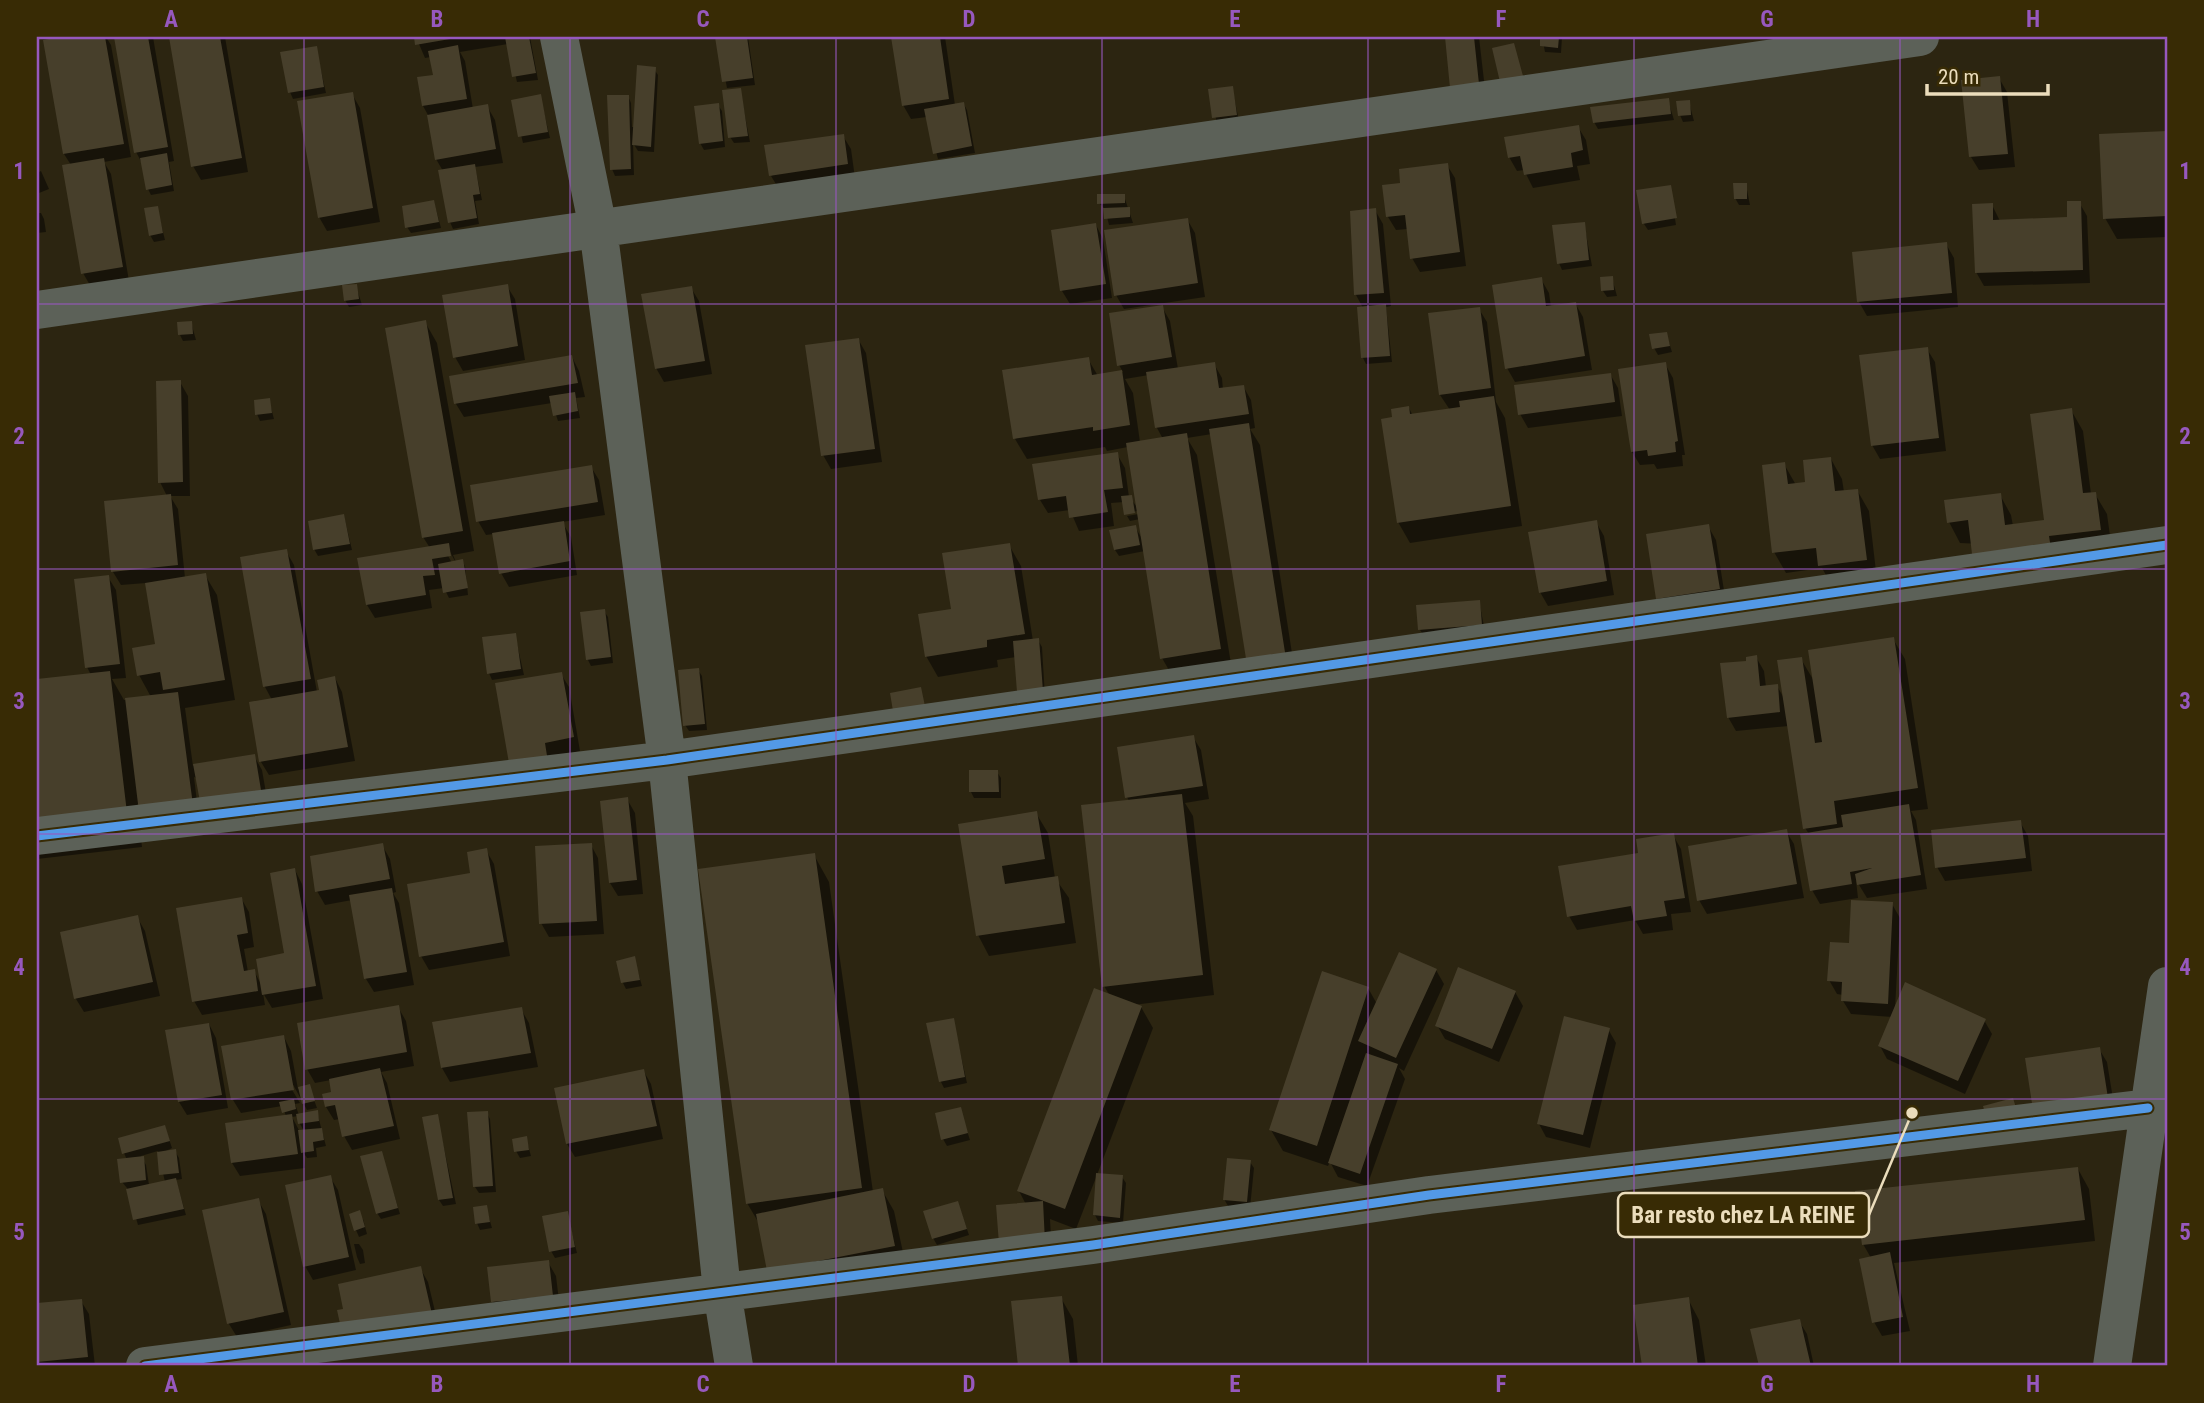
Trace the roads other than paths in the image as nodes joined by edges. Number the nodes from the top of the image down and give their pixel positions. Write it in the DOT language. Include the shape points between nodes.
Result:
graph roads {
  1 [pos="559,37"];
  2 [pos="1920,37"];
  3 [pos="598,228"];
  4 [pos="37,310"];
  5 [pos="2167,545"];
  6 [pos="667,760"];
  7 [pos="37,835"];
  8 [pos="2167,986"];
  9 [pos="2148,1108"];
  10 [pos="722,1291"];
  11 [pos="145,1366"];
  12 [pos="734,1366"];
  13 [pos="2112,1366"];
  1 -- 3 [label="street"];
  2 -- 3 [label="street"];
  3 -- 4 [label="street"];
  3 -- 6 [label="street"];
  5 -- 6 [label="street"];
  6 -- 7 [label="street"];
  6 -- 10 [label="street"];
  8 -- 9 [label="street"];
  9 -- 10 [label="street" via="1429,1195 1093,1245"];
  9 -- 13 [label="street"];
  10 -- 11 [label="street"];
  10 -- 12 [label="street"];
}
